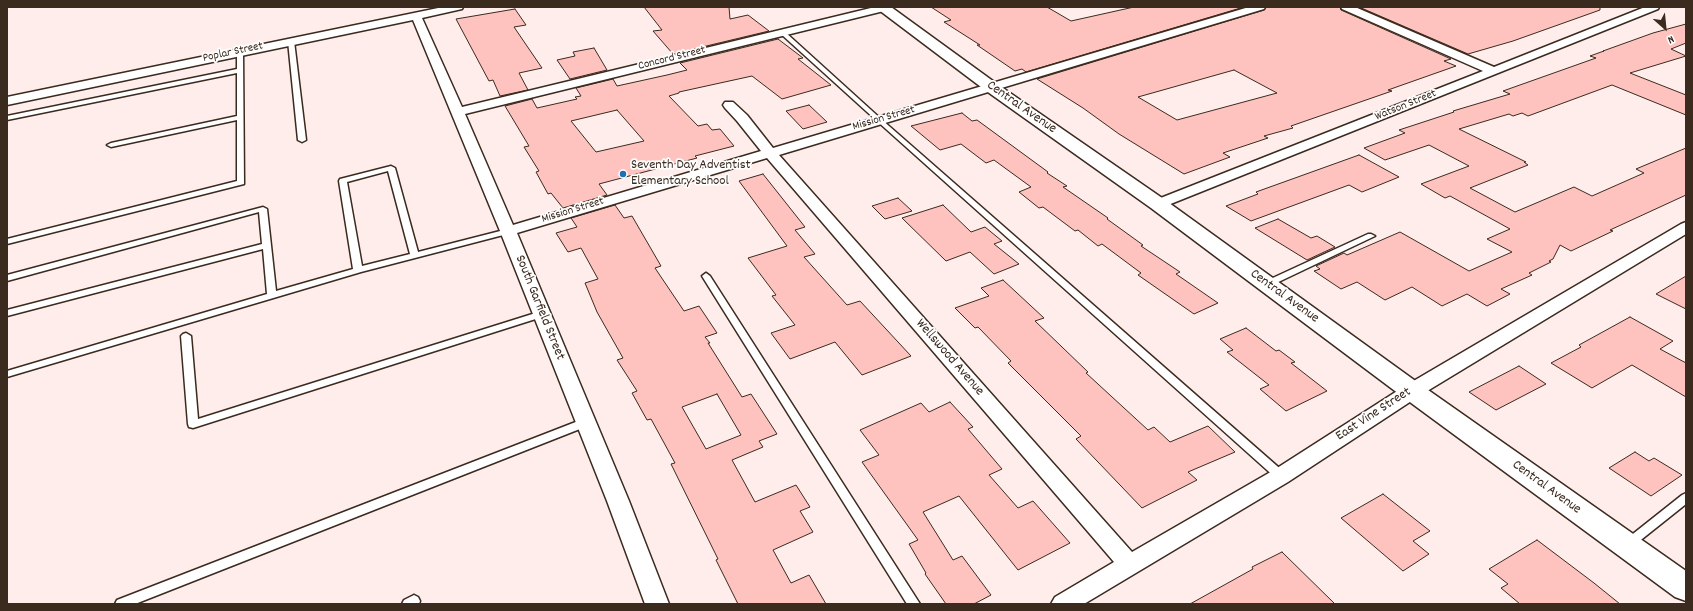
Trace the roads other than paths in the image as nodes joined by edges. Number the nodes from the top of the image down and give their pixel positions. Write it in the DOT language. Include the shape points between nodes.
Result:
graph roads {
  1 [pos="458,7"];
  2 [pos="885,7"];
  3 [pos="1260,7"];
  4 [pos="1346,7"];
  5 [pos="1654,7"];
  6 [pos="416,15"];
  7 [pos="782,33"];
  8 [pos="291,41"];
  9 [pos="240,52"];
  10 [pos="240,70"];
  11 [pos="1494,71"];
  12 [pos="991,87"];
  13 [pos="7,101"];
  14 [pos="729,105"];
  15 [pos="457,112"];
  16 [pos="241,117"];
  17 [pos="7,118"];
  18 [pos="879,120"];
  19 [pos="302,140"];
  20 [pos="111,145"];
  21 [pos="769,152"];
  22 [pos="1158,204"];
  23 [pos="1686,227"];
  24 [pos="508,231"];
  25 [pos="1371,236"];
  26 [pos="7,242"];
  27 [pos="267,245"];
  28 [pos="415,255"];
  29 [pos="358,270"];
  30 [pos="706,276"];
  31 [pos="7,278"];
  32 [pos="1267,284"];
  33 [pos="272,296"];
  34 [pos="7,313"];
  35 [pos="542,314"];
  36 [pos="186,336"];
  37 [pos="7,374"];
  38 [pos="1412,391"];
  39 [pos="586,422"];
  40 [pos="1281,476"];
  41 [pos="1686,498"];
  42 [pos="1626,545"];
  43 [pos="1129,564"];
  44 [pos="1686,588"];
  45 [pos="121,604"];
  46 [pos="656,604"];
  47 [pos="914,604"];
  48 [pos="1063,604"];
  1 -- 6 [label="street, Poplar Street"];
  2 -- 7 [label="street, Concord Street"];
  2 -- 12 [label="street, Central Avenue"];
  3 -- 12 [label="street, Mission Street"];
  4 -- 11 [label="street"];
  5 -- 11 [label="street, Watson Street"];
  6 -- 8 [label="street, Poplar Street"];
  6 -- 15 [label="street, South Garfield Street"];
  7 -- 15 [label="street, Concord Street"];
  7 -- 18 [label="lane"];
  8 -- 9 [label="street, Poplar Street"];
  8 -- 19 [label="lane"];
  9 -- 10 [label="lane"];
  9 -- 13 [label="street, Poplar Street"];
  10 -- 16 [label="lane"];
  10 -- 17 [label="lane"];
  11 -- 22 [label="street, Watson Street"];
  12 -- 18 [label="street, Mission Street"];
  12 -- 22 [label="street, Central Avenue"];
  14 -- 21 [label="street, Wellswood Avenue"];
  15 -- 24 [label="street, South Garfield Street"];
  16 -- 20 [label="lane"];
  16 -- 26 [label="lane" via="241,182"];
  18 -- 21 [label="street, Mission Street"];
  18 -- 40 [label="lane"];
  21 -- 24 [label="street, Mission Street"];
  21 -- 43 [label="street, Wellswood Avenue"];
  22 -- 32 [label="street, Central Avenue"];
  23 -- 38 [label="street, East Vine Street"];
  24 -- 28 [label="lane"];
  24 -- 35 [label="street, South Garfield Street"];
  25 -- 32 [label="lane"];
  27 -- 31 [label="lane" via="263,209"];
  27 -- 33 [label="lane"];
  27 -- 34 [label="lane"];
  28 -- 29 [label="lane"];
  28 -- 29 [label="lane" via="391,168 343,181"];
  29 -- 33 [label="lane"];
  30 -- 47 [label="lane"];
  32 -- 38 [label="street, Central Avenue"];
  33 -- 37 [label="lane"];
  35 -- 36 [label="lane" via="193,424"];
  35 -- 39 [label="street, South Garfield Street"];
  38 -- 40 [label="street, East Vine Street"];
  38 -- 42 [label="street, Central Avenue"];
  39 -- 45 [label="lane"];
  39 -- 46 [label="street, South Garfield Street"];
  40 -- 43 [label="street, East Vine Street"];
  41 -- 42 [label="lane"];
  42 -- 44 [label="street, Central Avenue"];
  43 -- 48 [label="street, East Vine Street"];
}
